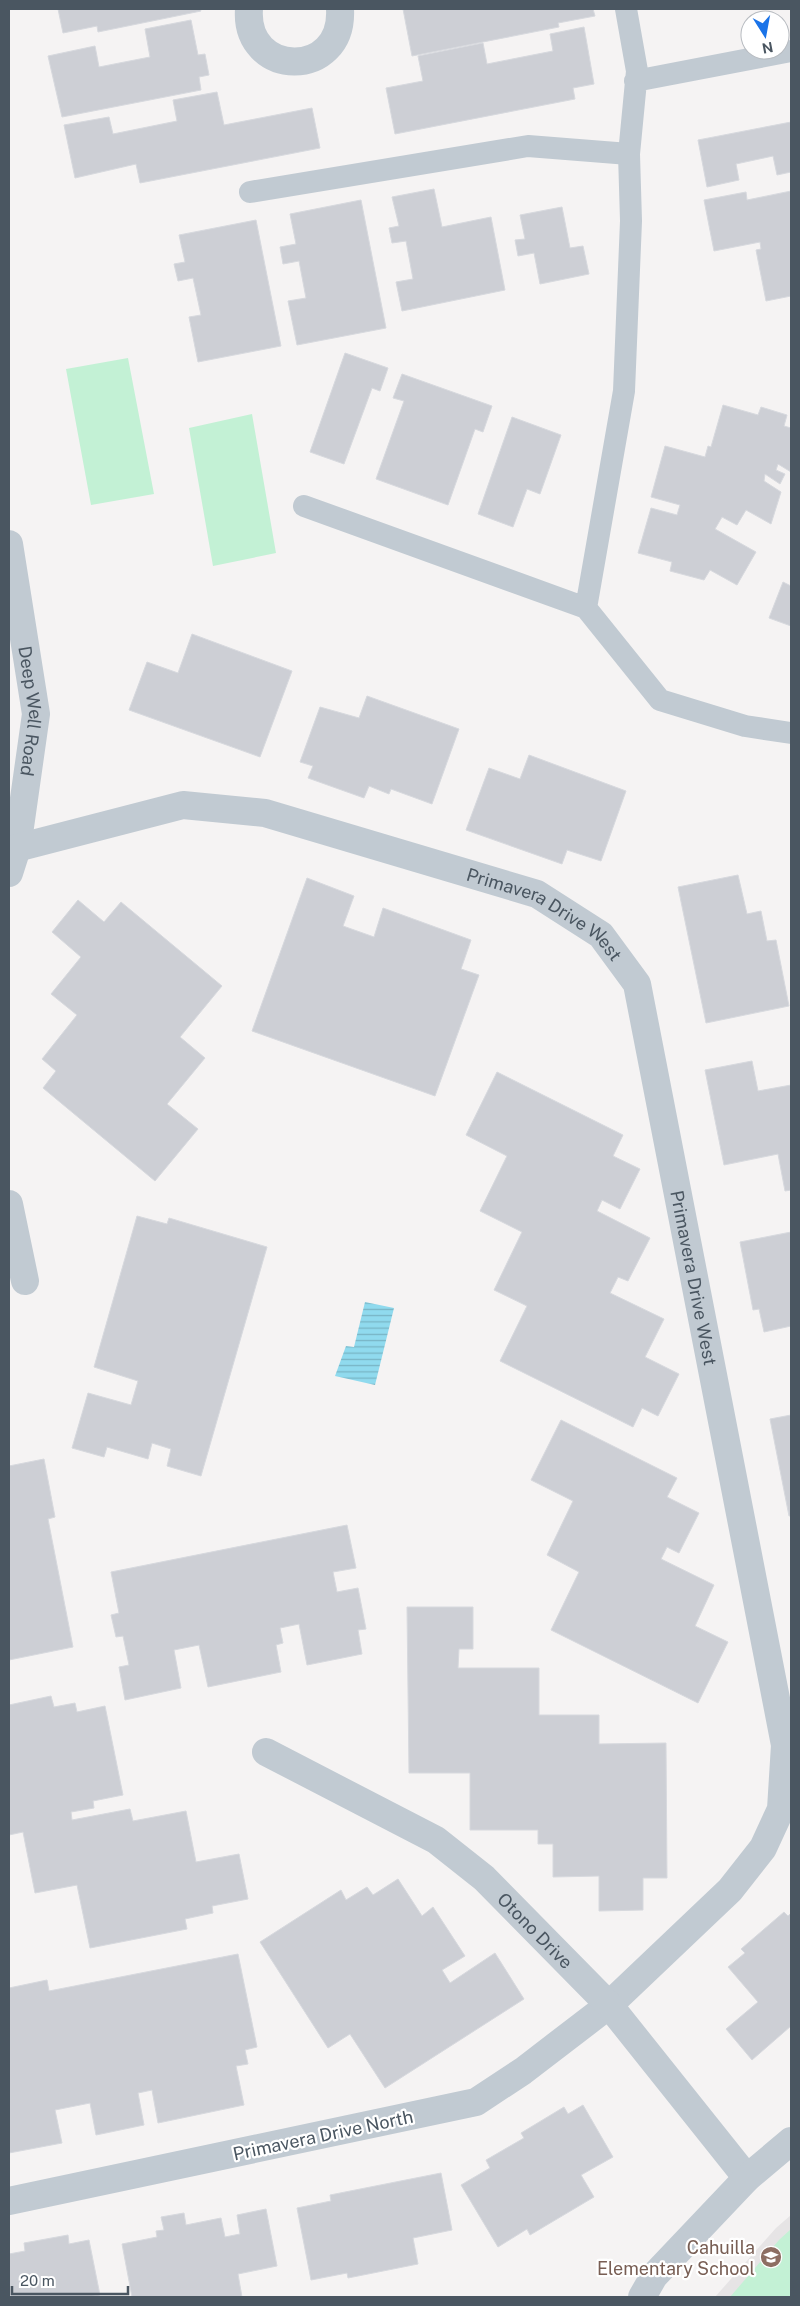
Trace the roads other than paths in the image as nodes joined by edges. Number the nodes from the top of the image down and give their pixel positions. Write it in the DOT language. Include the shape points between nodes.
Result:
graph roads {
  1 [pos="249,9"];
  2 [pos="340,9"];
  3 [pos="626,9"];
  4 [pos="791,51"];
  5 [pos="635,81"];
  6 [pos="629,154"];
  7 [pos="250,192"];
  8 [pos="304,506"];
  9 [pos="9,544"];
  10 [pos="586,608"];
  11 [pos="791,733"];
  12 [pos="11,857"];
  13 [pos="9,1204"];
  14 [pos="25,1281"];
  15 [pos="266,1752"];
  16 [pos="609,2005"];
  17 [pos="791,2141"];
  18 [pos="747,2178"];
  19 [pos="9,2201"];
  20 [pos="642,2297"];
  1 -- 2 [label="street" via="251,34 259,46 271,56 298,62 312,59 326,50 336,37 341,22"];
  3 -- 5 [label="lane" via="637,71"];
  4 -- 5 [label="lane"];
  5 -- 6 [label="lane"];
  6 -- 7 [label="lane" via="528,146"];
  6 -- 10 [label="lane" via="631,221 624,391"];
  8 -- 10 [label="lane"];
  9 -- 12 [label="street, Deep Well Road" via="36,714"];
  10 -- 11 [label="lane" via="660,700 745,726"];
  12 -- 16 [label="street, Primavera Drive West" via="183,806 265,813 537,894 601,935 637,984 785,1745 781,1809 763,1848 730,1890"];
  13 -- 14 [label="street"];
  15 -- 16 [label="street, Otono Drive" via="436,1840 484,1878"];
  16 -- 18 [label="street, Otono Drive"];
  16 -- 19 [label="street, Primavera Drive North" via="523,2071 476,2102"];
  17 -- 18 [label="street"];
  18 -- 20 [label="street" via="654,2276"];
}
